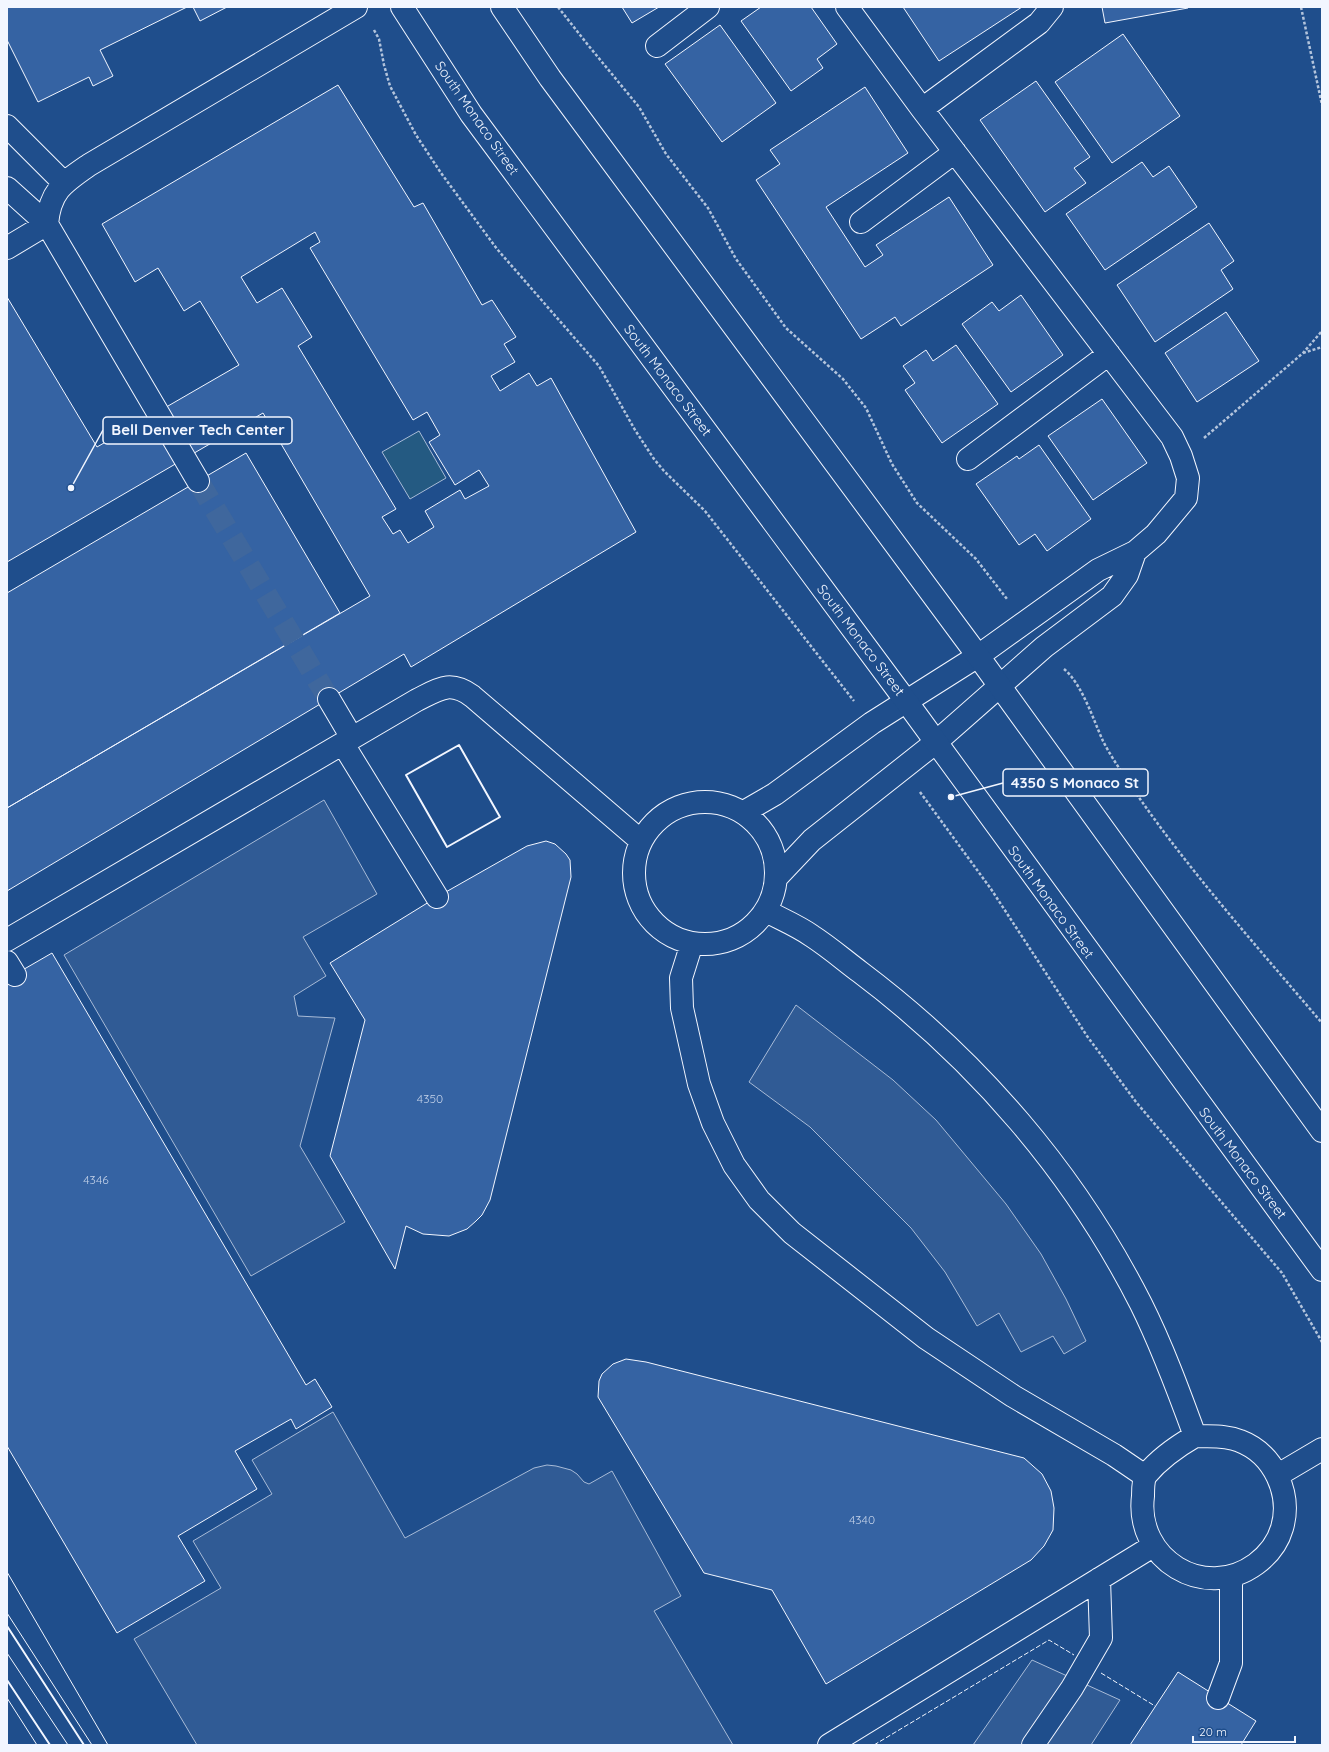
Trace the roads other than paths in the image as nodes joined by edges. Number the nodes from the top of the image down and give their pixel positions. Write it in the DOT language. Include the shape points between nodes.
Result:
graph roads {
  1 [pos="356,7"];
  2 [pos="402,7"];
  3 [pos="502,7"];
  4 [pos="708,7"];
  5 [pos="847,7"];
  6 [pos="1052,7"];
  7 [pos="657,46"];
  8 [pos="922,109"];
  9 [pos="7,126"];
  10 [pos="955,152"];
  11 [pos="64,182"];
  12 [pos="7,188"];
  13 [pos="861,222"];
  14 [pos="47,224"];
  15 [pos="7,248"];
  16 [pos="1109,354"];
  17 [pos="968,459"];
  18 [pos="198,481"];
  19 [pos="1135,552"];
  20 [pos="978,656"];
  21 [pos="999,685"];
  22 [pos="329,699"];
  23 [pos="906,701"];
  24 [pos="347,741"];
  25 [pos="936,743"];
  26 [pos="744,812"];
  27 [pos="641,841"];
  28 [pos="777,877"];
  29 [pos="437,897"];
  30 [pos="766,911"];
  31 [pos="7,940"];
  32 [pos="692,943"];
  33 [pos="1322,1131"];
  34 [pos="1322,1270"];
  35 [pos="1195,1436"];
  36 [pos="1322,1449"];
  37 [pos="1145,1476"];
  38 [pos="1278,1476"];
  39 [pos="1153,1546"];
  40 [pos="1231,1576"];
  41 [pos="1099,1579"];
  42 [pos="1218,1698"];
  43 [pos="829,1745"];
  44 [pos="1032,1745"];
  1 -- 11 [label="main road"];
  2 -- 23 [label="main road, South Monaco Street" via="471,114"];
  3 -- 20 [label="main road" via="624,180"];
  4 -- 7 [label="main road"];
  5 -- 8 [label="main road"];
  6 -- 8 [label="main road" via="1039,24"];
  8 -- 10 [label="main road"];
  9 -- 11 [label="main road"];
  10 -- 13 [label="main road"];
  10 -- 16 [label="main road"];
  11 -- 14 [label="main road" via="52,202"];
  12 -- 14 [label="main road"];
  14 -- 15 [label="main road"];
  14 -- 18 [label="main road"];
  16 -- 17 [label="main road"];
  16 -- 19 [label="main road" via="1172,437 1188,478 1186,498 1156,534"];
  19 -- 20 [label="main road" via="1098,570"];
  19 -- 21 [label="main road" via="1127,575 1112,596 1044,647"];
  20 -- 21 [label="main road"];
  20 -- 23 [label="main road"];
  21 -- 25 [label="main road"];
  21 -- 33 [label="main road"];
  22 -- 24 [label="main road"];
  23 -- 25 [label="main road, South Monaco Street"];
  23 -- 26 [label="main road" via="775,794"];
  24 -- 27 [label="main road" via="417,700 441,689 457,687 478,701"];
  24 -- 29 [label="main road"];
  24 -- 31 [label="main road"];
  25 -- 28 [label="main road" via="812,840"];
  25 -- 34 [label="main road, South Monaco Street"];
  26 -- 27 [label="main road" via="725,805 704,802 680,807 665,814"];
  26 -- 28 [label="main road" via="766,835 776,858"];
  27 -- 32 [label="main road" via="634,870 639,901 652,922 667,934"];
  28 -- 30 [label="main road"];
  30 -- 32 [label="main road" via="747,932 724,942"];
  30 -- 35 [label="main road" via="812,936 879,986 939,1036 1003,1102 1055,1165 1103,1237 1141,1304"];
  32 -- 37 [label="main road" via="681,978 682,1008 699,1084 713,1123 734,1165 758,1200 792,1233 926,1338 1012,1396 1114,1455"];
  35 -- 37 [label="main road" via="1170,1450"];
  35 -- 38 [label="main road" via="1239,1440 1265,1458"];
  36 -- 38 [label="main road"];
  37 -- 39 [label="main road" via="1142,1516"];
  38 -- 40 [label="main road" via="1285,1501 1285,1514 1277,1540 1265,1557 1246,1571"];
  39 -- 40 [label="main road" via="1167,1562 1178,1569 1200,1577 1216,1579"];
  39 -- 41 [label="main road"];
  40 -- 42 [label="main road" via="1231,1663"];
  41 -- 43 [label="main road"];
  41 -- 44 [label="main road" via="1101,1638 1072,1688"];
}
